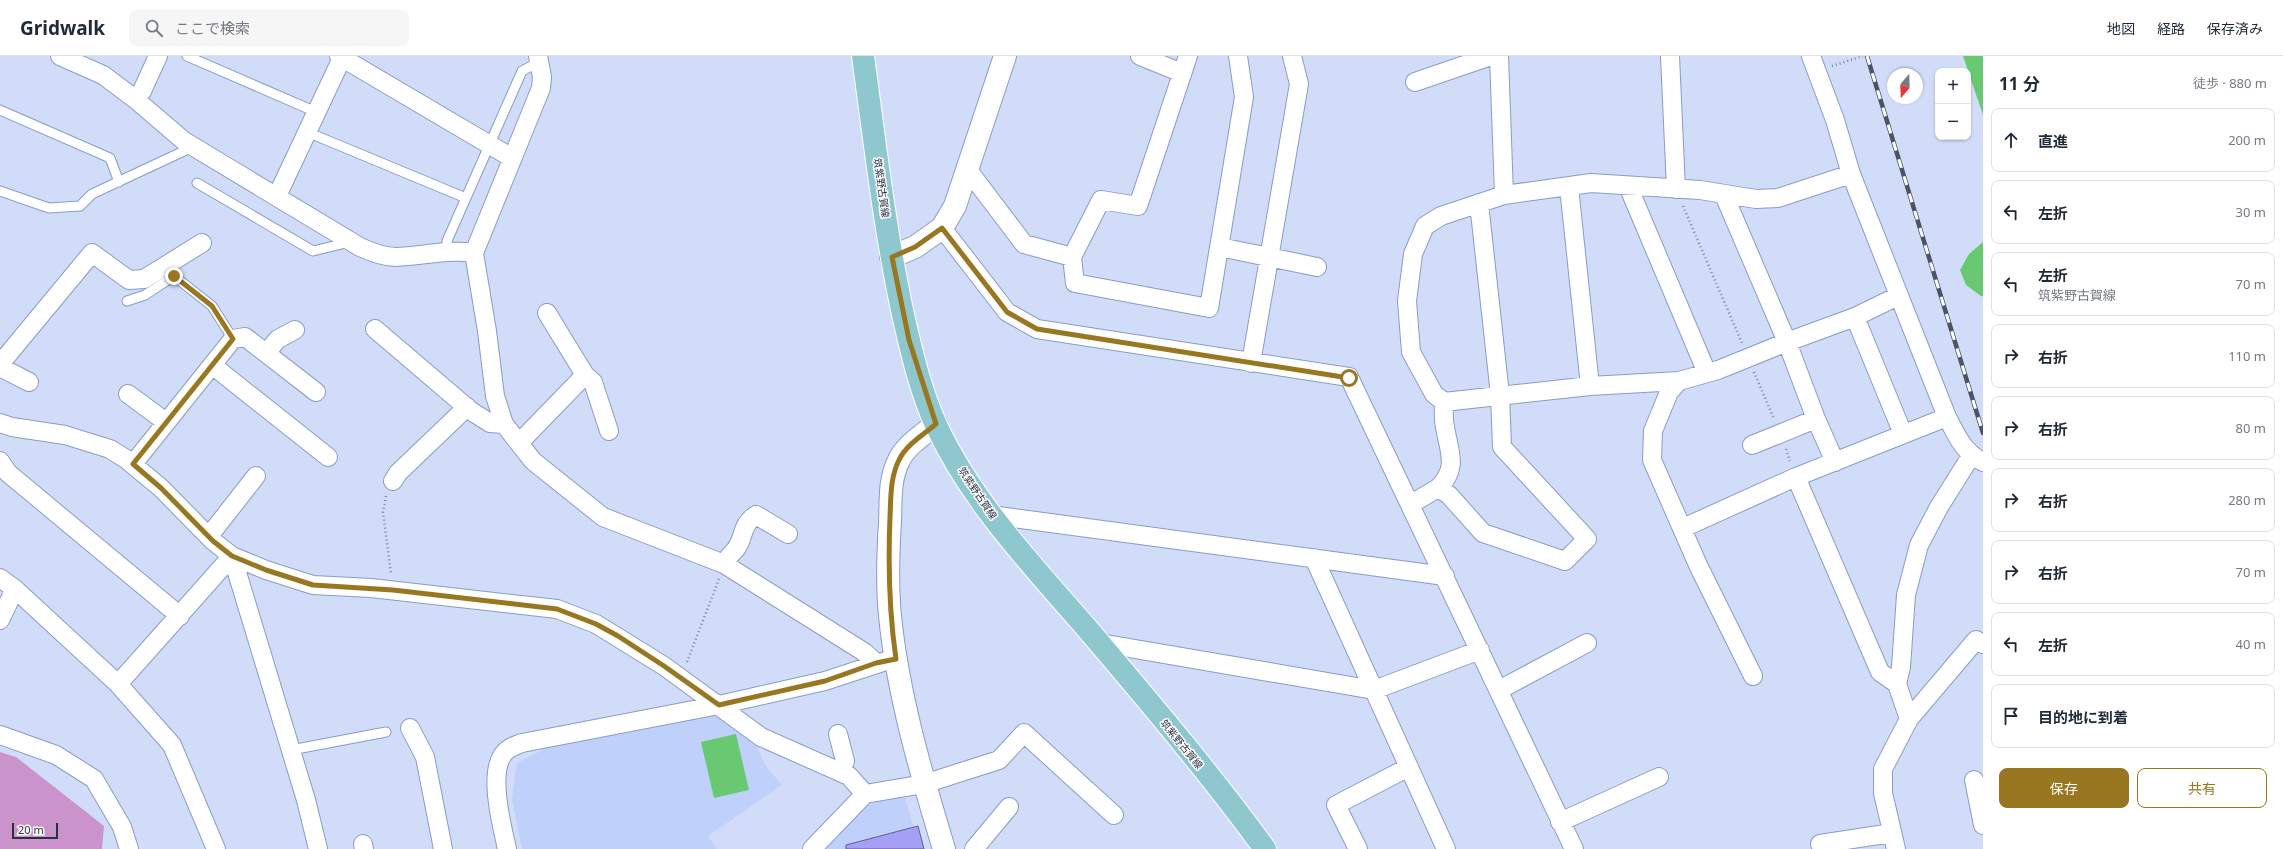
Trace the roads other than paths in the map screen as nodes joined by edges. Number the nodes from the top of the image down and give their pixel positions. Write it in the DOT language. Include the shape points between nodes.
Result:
graph roads {
  1 [pos="60,56"];
  2 [pos="158,56"];
  3 [pos="187,56"];
  4 [pos="862,56"];
  5 [pos="1005,56"];
  6 [pos="1140,56"];
  7 [pos="1238,56"];
  8 [pos="1292,56"];
  9 [pos="1491,56"];
  10 [pos="1499,56"];
  11 [pos="1670,56"];
  12 [pos="340,57"];
  13 [pos="539,59"];
  14 [pos="1815,63"];
  15 [pos="1185,64"];
  16 [pos="1414,82"];
  17 [pos="135,99"];
  18 [pos="0,110"];
  19 [pos="316,112"];
  20 [pos="307,132"];
  21 [pos="489,144"];
  22 [pos="192,146"];
  23 [pos="512,158"];
  24 [pos="971,174"];
  25 [pos="1851,174"];
  26 [pos="119,182"];
  27 [pos="197,183"];
  28 [pos="1628,186"];
  29 [pos="1569,187"];
  30 [pos="1676,189"];
  31 [pos="0,191"];
  32 [pos="1504,195"];
  33 [pos="1724,195"];
  34 [pos="277,196"];
  35 [pos="466,198"];
  36 [pos="1479,202"];
  37 [pos="942,228"];
  38 [pos="351,242"];
  39 [pos="202,243"];
  40 [pos="1220,247"];
  41 [pos="447,251"];
  42 [pos="474,253"];
  43 [pos="892,257"];
  44 [pos="1072,257"];
  45 [pos="1270,257"];
  46 [pos="1317,267"];
  47 [pos="1898,296"];
  48 [pos="127,301"];
  49 [pos="547,313"];
  50 [pos="1855,317"];
  51 [pos="375,329"];
  52 [pos="295,330"];
  53 [pos="233,339"];
  54 [pos="1787,342"];
  55 [pos="266,353"];
  56 [pos="3,354"];
  57 [pos="1252,363"];
  58 [pos="212,365"];
  59 [pos="0,367"];
  60 [pos="1707,373"];
  61 [pos="585,375"];
  62 [pos="1679,381"];
  63 [pos="29,382"];
  64 [pos="1590,386"];
  65 [pos="316,392"];
  66 [pos="128,394"];
  67 [pos="1500,395"];
  68 [pos="1444,402"];
  69 [pos="467,407"];
  70 [pos="1947,417"];
  71 [pos="1816,419"];
  72 [pos="166,422"];
  73 [pos="0,423"];
  74 [pos="504,424"];
  75 [pos="936,424"];
  76 [pos="609,431"];
  77 [pos="1904,434"];
  78 [pos="519,443"];
  79 [pos="1752,445"];
  80 [pos="328,457"];
  81 [pos="1977,459"];
  82 [pos="0,461"];
  83 [pos="1835,462"];
  84 [pos="133,464"];
  85 [pos="256,476"];
  86 [pos="1796,477"];
  87 [pos="393,481"];
  88 [pos="1438,488"];
  89 [pos="1411,504"];
  90 [pos="991,515"];
  91 [pos="1683,528"];
  92 [pos="788,534"];
  93 [pos="209,536"];
  94 [pos="232,556"];
  95 [pos="1314,558"];
  96 [pos="724,564"];
  97 [pos="1446,576"];
  98 [pos="0,578"];
  99 [pos="15,589"];
  100 [pos="180,616"];
  101 [pos="0,620"];
  102 [pos="1100,643"];
  103 [pos="1587,644"];
  104 [pos="1983,644"];
  105 [pos="1480,650"];
  106 [pos="886,661"];
  107 [pos="1753,676"];
  108 [pos="118,684"];
  109 [pos="1897,684"];
  110 [pos="1374,690"];
  111 [pos="1499,690"];
  112 [pos="719,705"];
  113 [pos="1909,719"];
  114 [pos="410,728"];
  115 [pos="386,732"];
  116 [pos="838,734"];
  117 [pos="0,735"];
  118 [pos="291,750"];
  119 [pos="1409,767"];
  120 [pos="840,772"];
  121 [pos="1659,777"];
  122 [pos="1974,780"];
  123 [pos="924,784"];
  124 [pos="865,794"];
  125 [pos="1009,807"];
  126 [pos="1114,814"];
  127 [pos="1560,822"];
  128 [pos="1983,826"];
  129 [pos="1894,841"];
  130 [pos="1820,844"];
  131 [pos="129,849"];
  132 [pos="216,849"];
  133 [pos="318,849"];
  134 [pos="443,849"];
  135 [pos="507,849"];
  136 [pos="812,849"];
  137 [pos="944,849"];
  138 [pos="974,849"];
  139 [pos="1265,849"];
  140 [pos="1358,849"];
  141 [pos="1446,849"];
  142 [pos="1574,849"];
  1 -- 17 [label="street" via="103,75"];
  2 -- 17 [label="street" via="142,91"];
  3 -- 19 [label="lane"];
  4 -- 43 [label="main road, 筑紫野古賀線"];
  5 -- 37 [label="street" via="955,206"];
  6 -- 15 [label="street"];
  7 -- 40 [label="street" via="1244,97"];
  8 -- 45 [label="street" via="1299,84"];
  9 -- 16 [label="street"];
  10 -- 32 [label="street"];
  11 -- 30 [label="street"];
  12 -- 19 [label="street"];
  12 -- 21 [label="street"];
  13 -- 21 [label="lane" via="522,71"];
  13 -- 23 [label="street" via="541,88"];
  14 -- 25 [label="street"];
  15 -- 44 [label="street" via="1138,206 1101,200"];
  17 -- 22 [label="street"];
  18 -- 26 [label="lane" via="110,158"];
  19 -- 20 [label="street"];
  20 -- 34 [label="street"];
  20 -- 35 [label="lane"];
  21 -- 23 [label="street"];
  21 -- 35 [label="lane"];
  22 -- 26 [label="lane"];
  22 -- 34 [label="street"];
  23 -- 42 [label="street"];
  24 -- 44 [label="street" via="1024,244"];
  25 -- 33 [label="street" via="1778,198 1756,199"];
  25 -- 47 [label="street"];
  26 -- 31 [label="lane" via="92,194 80,206 49,208"];
  27 -- 38 [label="lane" via="314,251"];
  28 -- 29 [label="street" via="1591,183"];
  28 -- 30 [label="street"];
  28 -- 60 [label="street"];
  29 -- 32 [label="street"];
  29 -- 64 [label="street"];
  30 -- 33 [label="street"];
  32 -- 36 [label="street"];
  33 -- 54 [label="street"];
  34 -- 38 [label="street"];
  35 -- 41 [label="lane" via="447,242"];
  36 -- 67 [label="street"];
  36 -- 68 [label="street" via="1441,216 1425,226 1413,254 1407,300 1411,352 1434,394"];
  37 -- 43 [label="street" via="915,247"];
  37 -- 57 [label="street" via="1007,312 1037,329"];
  38 -- 41 [label="street" via="377,254 395,257"];
  39 -- 56 [label="street" via="144,279 129,280 92,252"];
  40 -- 44 [label="street" via="1209,308 1075,283"];
  40 -- 45 [label="street"];
  41 -- 42 [label="street"];
  42 -- 74 [label="street" via="495,396"];
  43 -- 75 [label="main road, 筑紫野古賀線" via="909,340"];
  45 -- 46 [label="street"];
  45 -- 57 [label="street"];
  47 -- 50 [label="street"];
  47 -- 70 [label="street"];
  48 -- 53 [label="lane" via="145,295 174,276 212,306"];
  49 -- 61 [label="street"];
  50 -- 54 [label="street"];
  50 -- 77 [label="street"];
  51 -- 69 [label="street"];
  52 -- 55 [label="street" via="278,339"];
  53 -- 55 [label="street" via="244,337"];
  53 -- 58 [label="street"];
  54 -- 60 [label="street"];
  54 -- 71 [label="street"];
  55 -- 65 [label="street"];
  57 -- 89 [label="street" via="1349,378"];
  58 -- 72 [label="street"];
  58 -- 80 [label="street"];
  59 -- 63 [label="street"];
  60 -- 62 [label="street"];
  61 -- 76 [label="street" via="593,382"];
  61 -- 78 [label="street"];
  62 -- 64 [label="street"];
  62 -- 91 [label="street" via="1668,392 1653,431 1652,460"];
  64 -- 67 [label="street"];
  66 -- 72 [label="street"];
  67 -- 68 [label="street"];
  67 -- 88 [label="street" via="1502,447 1587,539 1565,561 1483,533 1449,495"];
  68 -- 88 [label="street" via="1444,426 1452,462 1446,481"];
  69 -- 74 [label="street" via="490,422"];
  69 -- 87 [label="street" via="398,473"];
  70 -- 77 [label="street"];
  70 -- 81 [label="street" via="1964,448"];
  71 -- 79 [label="street"];
  71 -- 83 [label="street"];
  72 -- 84 [label="street"];
  73 -- 84 [label="street" via="65,435 110,449"];
  74 -- 78 [label="street"];
  75 -- 90 [label="main road, 筑紫野古賀線" via="964,475"];
  75 -- 106 [label="street" via="899,459 892,479 888,557 890,616"];
  77 -- 83 [label="street"];
  78 -- 96 [label="street" via="533,461 603,517"];
  81 -- 109 [label="street" via="1939,507 1919,545 1906,595 1901,667"];
  82 -- 100 [label="street" via="8,473"];
  83 -- 86 [label="street"];
  84 -- 93 [label="street"];
  85 -- 93 [label="street"];
  86 -- 91 [label="street"];
  86 -- 109 [label="street" via="1880,672"];
  88 -- 89 [label="street"];
  89 -- 97 [label="street"];
  90 -- 95 [label="street"];
  90 -- 102 [label="main road, 筑紫野古賀線"];
  91 -- 107 [label="street"];
  92 -- 96 [label="street" via="756,515 747,521 736,549 729,554"];
  93 -- 94 [label="street"];
  94 -- 100 [label="street"];
  94 -- 112 [label="street" via="313,585 393,590 557,609 602,627"];
  94 -- 118 [label="street"];
  95 -- 97 [label="street"];
  95 -- 110 [label="street"];
  96 -- 106 [label="street" via="864,652"];
  97 -- 105 [label="street"];
  98 -- 99 [label="street"];
  99 -- 101 [label="street"];
  99 -- 108 [label="street"];
  100 -- 108 [label="street"];
  102 -- 110 [label="street"];
  102 -- 139 [label="main road, 筑紫野古賀線"];
  103 -- 111 [label="street"];
  104 -- 113 [label="street" via="1976,640"];
  105 -- 110 [label="street"];
  105 -- 111 [label="street"];
  106 -- 112 [label="street" via="825,681"];
  106 -- 123 [label="street"];
  108 -- 132 [label="street" via="172,744"];
  109 -- 113 [label="street"];
  110 -- 119 [label="street"];
  111 -- 127 [label="street"];
  112 -- 120 [label="street" via="761,737"];
  112 -- 135 [label="street" via="510,747 502,757 496,774"];
  113 -- 129 [label="street" via="1883,769 1883,793"];
  114 -- 134 [label="street" via="425,757"];
  115 -- 118 [label="lane"];
  116 -- 120 [label="street" via="845,761"];
  117 -- 131 [label="street" via="56,755 94,780 122,826"];
  118 -- 133 [label="street"];
  119 -- 140 [label="street" via="1336,805"];
  119 -- 141 [label="street"];
  120 -- 124 [label="street" via="849,776"];
  121 -- 127 [label="street"];
  122 -- 128 [label="street"];
  123 -- 124 [label="street"];
  123 -- 126 [label="street" via="999,760 1024,733"];
  123 -- 137 [label="street"];
  124 -- 136 [label="street"];
  125 -- 138 [label="street"];
  127 -- 142 [label="street"];
  129 -- 130 [label="street"];
}
